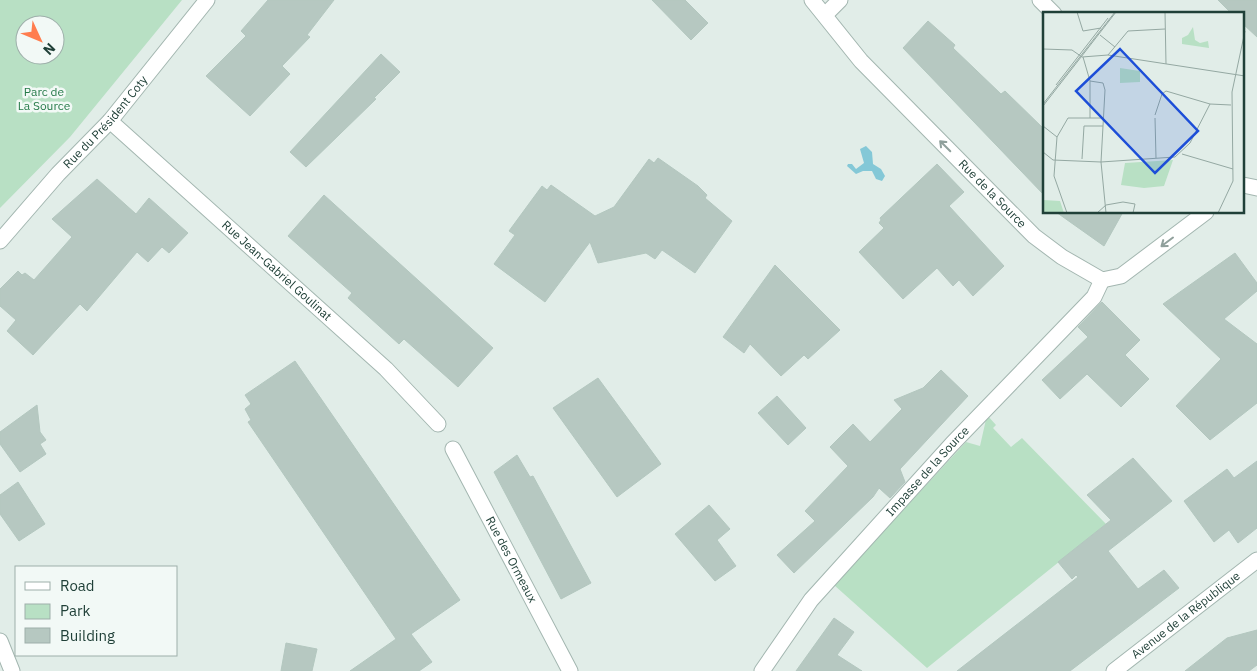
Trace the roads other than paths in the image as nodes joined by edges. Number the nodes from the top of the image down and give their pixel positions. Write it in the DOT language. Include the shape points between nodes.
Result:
graph roads {
  1 [pos="207,0"];
  2 [pos="812,0"];
  3 [pos="840,0"];
  4 [pos="1040,0"];
  5 [pos="1052,12"];
  6 [pos="825,15"];
  7 [pos="110,121"];
  8 [pos="1244,185"];
  9 [pos="1257,188"];
  10 [pos="1203,214"];
  11 [pos="0,241"];
  12 [pos="1102,280"];
  13 [pos="438,424"];
  14 [pos="453,449"];
  15 [pos="1257,560"];
  16 [pos="0,641"];
  17 [pos="12,671"];
  18 [pos="570,671"];
  19 [pos="762,671"];
  20 [pos="1114,671"];
  1 -- 7 [label="street, Rue du Président Coty"];
  2 -- 6 [label="street, Rue de la Source"];
  3 -- 6 [label="street"];
  4 -- 5 [label="street"];
  12 -- 6 [label="street, Rue de la Source, one-way" via="1034,236 861,61"];
  7 -- 11 [label="street, Rue du Président Coty" via="58,174"];
  7 -- 13 [label="street, Rue Jean-Gabriel Goulinat" via="386,369"];
  8 -- 9 [label="street"];
  10 -- 12 [label="street, one-way" via="1121,276"];
  12 -- 19 [label="street, Impasse de la Source" via="1094,297 952,444 811,600"];
  14 -- 18 [label="street, Rue des Ormeaux"];
  15 -- 20 [label="street, Avenue de la République"];
  16 -- 17 [label="street"];
}
